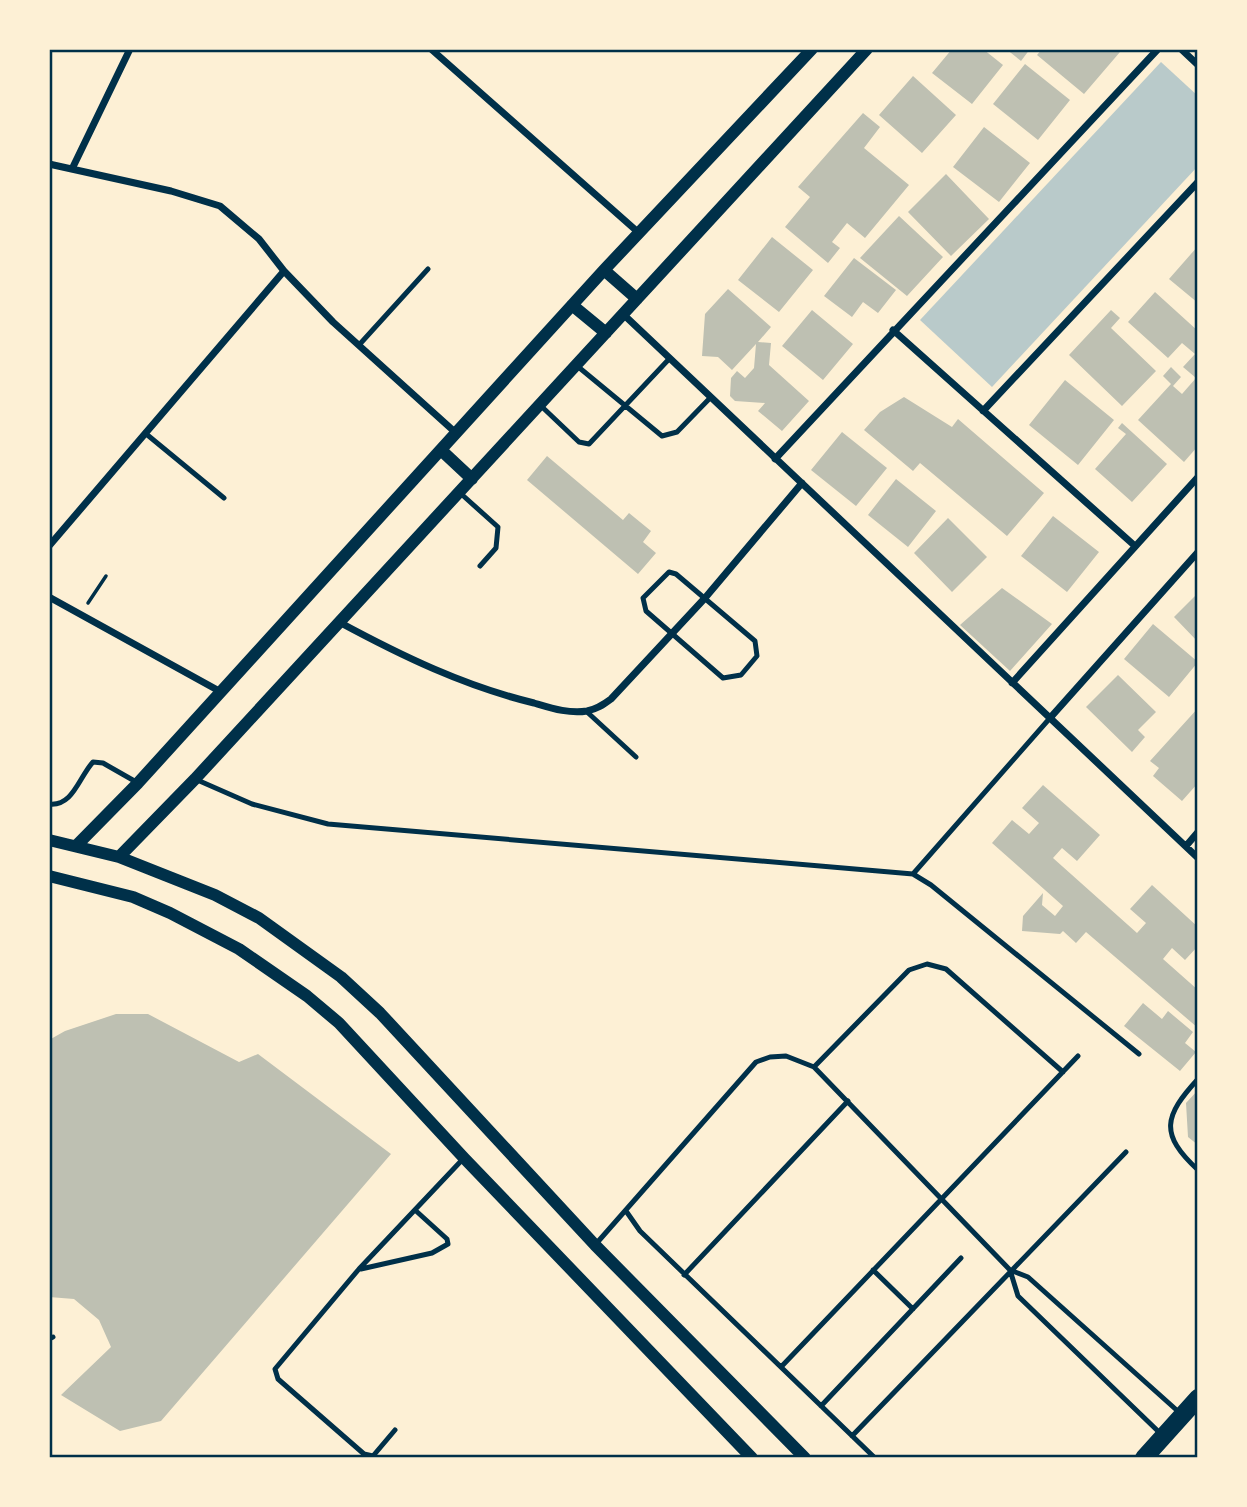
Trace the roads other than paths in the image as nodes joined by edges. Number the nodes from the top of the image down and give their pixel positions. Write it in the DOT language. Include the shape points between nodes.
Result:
graph roads {
  1 [pos="130,49"];
  2 [pos="431,49"];
  3 [pos="867,49"];
  4 [pos="1158,49"];
  5 [pos="1181,49"];
  6 [pos="804,52"];
  7 [pos="1198,65"];
  8 [pos="49,164"];
  9 [pos="72,169"];
  10 [pos="1198,182"];
  11 [pos="639,233"];
  12 [pos="428,269"];
  13 [pos="604,270"];
  14 [pos="284,271"];
  15 [pos="637,299"];
  16 [pos="572,305"];
  17 [pos="623,314"];
  18 [pos="893,330"];
  19 [pos="606,333"];
  20 [pos="359,345"];
  21 [pos="670,358"];
  22 [pos="576,365"];
  23 [pos="711,397"];
  24 [pos="539,404"];
  25 [pos="624,407"];
  26 [pos="983,411"];
  27 [pos="145,433"];
  28 [pos="456,433"];
  29 [pos="441,450"];
  30 [pos="775,459"];
  31 [pos="1198,477"];
  32 [pos="472,479"];
  33 [pos="802,483"];
  34 [pos="459,492"];
  35 [pos="225,498"];
  36 [pos="49,546"];
  37 [pos="1135,547"];
  38 [pos="1198,552"];
  39 [pos="480,566"];
  40 [pos="49,597"];
  41 [pos="705,598"];
  42 [pos="339,622"];
  43 [pos="671,634"];
  44 [pos="1012,683"];
  45 [pos="221,692"];
  46 [pos="586,711"];
  47 [pos="1050,718"];
  48 [pos="636,757"];
  49 [pos="195,779"];
  50 [pos="138,783"];
  51 [pos="49,804"];
  52 [pos="1198,832"];
  53 [pos="49,840"];
  54 [pos="76,846"];
  55 [pos="1185,846"];
  56 [pos="119,857"];
  57 [pos="1198,858"];
  58 [pos="913,874"];
  59 [pos="49,876"];
  60 [pos="1139,1054"];
  61 [pos="1078,1056"];
  62 [pos="814,1067"];
  63 [pos="1063,1072"];
  64 [pos="1198,1079"];
  65 [pos="848,1101"];
  66 [pos="1126,1152"];
  67 [pos="464,1158"];
  68 [pos="1198,1170"];
  69 [pos="942,1198"];
  70 [pos="415,1210"];
  71 [pos="626,1211"];
  72 [pos="595,1245"];
  73 [pos="961,1258"];
  74 [pos="359,1269"];
  75 [pos="873,1270"];
  76 [pos="1010,1270"];
  77 [pos="684,1275"];
  78 [pos="913,1309"];
  79 [pos="781,1367"];
  80 [pos="1198,1398"];
  81 [pos="821,1406"];
  82 [pos="1182,1416"];
  83 [pos="395,1430"];
  84 [pos="852,1436"];
  85 [pos="1164,1436"];
  86 [pos="752,1458"];
  87 [pos="805,1458"];
  88 [pos="875,1458"];
  89 [pos="1144,1458"];
  1 -- 9 [label="street"];
  2 -- 11 [label="street"];
  3 -- 15 [label="street"];
  4 -- 18 [label="street"];
  5 -- 7 [label="street"];
  6 -- 11 [label="street"];
  8 -- 9 [label="street"];
  9 -- 14 [label="street" via="220,206 259,239"];
  10 -- 26 [label="street"];
  11 -- 13 [label="street"];
  12 -- 20 [label="lane"];
  13 -- 15 [label="street"];
  13 -- 16 [label="street"];
  14 -- 20 [label="street"];
  14 -- 27 [label="street"];
  15 -- 17 [label="street"];
  16 -- 19 [label="street"];
  16 -- 28 [label="street"];
  17 -- 19 [label="street"];
  17 -- 21 [label="street"];
  18 -- 26 [label="street"];
  18 -- 30 [label="street"];
  19 -- 22 [label="street"];
  20 -- 28 [label="street"];
  21 -- 23 [label="street"];
  21 -- 25 [label="lane"];
  22 -- 24 [label="street"];
  22 -- 25 [label="lane"];
  23 -- 25 [label="lane" via="677,432 667,436 656,434"];
  23 -- 30 [label="street"];
  24 -- 25 [label="lane" via="583,444 593,442"];
  24 -- 32 [label="street"];
  26 -- 37 [label="street"];
  27 -- 35 [label="lane"];
  27 -- 36 [label="street"];
  28 -- 29 [label="street"];
  29 -- 32 [label="street"];
  29 -- 45 [label="street"];
  30 -- 33 [label="street"];
  31 -- 37 [label="street"];
  32 -- 34 [label="street"];
  33 -- 41 [label="street"];
  33 -- 44 [label="street"];
  34 -- 39 [label="lane" via="498,527 496,548"];
  34 -- 42 [label="street"];
  37 -- 44 [label="street"];
  38 -- 47 [label="street"];
  40 -- 45 [label="street"];
  41 -- 43 [label="street"];
  41 -- 43 [label="lane" via="676,575 666,573 643,603"];
  41 -- 43 [label="lane" via="757,645 757,656 741,675 723,678"];
  42 -- 46 [label="street" via="399,655 471,685 555,709"];
  42 -- 49 [label="street"];
  43 -- 46 [label="street" via="611,699"];
  44 -- 47 [label="street"];
  45 -- 50 [label="street"];
  46 -- 48 [label="lane"];
  47 -- 55 [label="street"];
  47 -- 58 [label="lane"];
  49 -- 56 [label="street"];
  49 -- 58 [label="lane" via="252,804 328,824"];
  50 -- 51 [label="lane" via="93,762 69,798"];
  50 -- 54 [label="street"];
  52 -- 55 [label="street"];
  53 -- 54 [label="street"];
  54 -- 56 [label="street"];
  55 -- 57 [label="street"];
  56 -- 72 [label="street" via="215,895 259,918 341,977 380,1013"];
  58 -- 60 [label="lane"];
  59 -- 67 [label="street" via="134,897 205,930 274,971 339,1023"];
  61 -- 63 [label="lane"];
  62 -- 63 [label="lane" via="909,970 927,964 953,975"];
  62 -- 65 [label="lane"];
  62 -- 71 [label="lane" via="786,1056 756,1062"];
  63 -- 69 [label="lane"];
  64 -- 68 [label="lane" via="1179,1100 1170,1123 1175,1147"];
  65 -- 69 [label="lane"];
  65 -- 77 [label="lane"];
  66 -- 76 [label="lane"];
  67 -- 70 [label="lane"];
  67 -- 86 [label="street"];
  69 -- 75 [label="lane"];
  69 -- 76 [label="lane"];
  70 -- 74 [label="lane"];
  70 -- 74 [label="lane" via="448,1244 432,1253"];
  71 -- 72 [label="lane"];
  71 -- 77 [label="lane"];
  72 -- 87 [label="street"];
  73 -- 78 [label="lane"];
  74 -- 83 [label="lane" via="275,1369 278,1379 364,1454 373,1456"];
  75 -- 78 [label="lane"];
  75 -- 79 [label="lane"];
  76 -- 82 [label="lane" via="1028,1277"];
  76 -- 84 [label="lane"];
  76 -- 85 [label="lane" via="1018,1296"];
  77 -- 79 [label="lane"];
  78 -- 81 [label="lane"];
  79 -- 81 [label="lane"];
  80 -- 82 [label="highway"];
  81 -- 84 [label="lane"];
  82 -- 85 [label="highway"];
  84 -- 88 [label="lane"];
  85 -- 89 [label="highway"];
}
